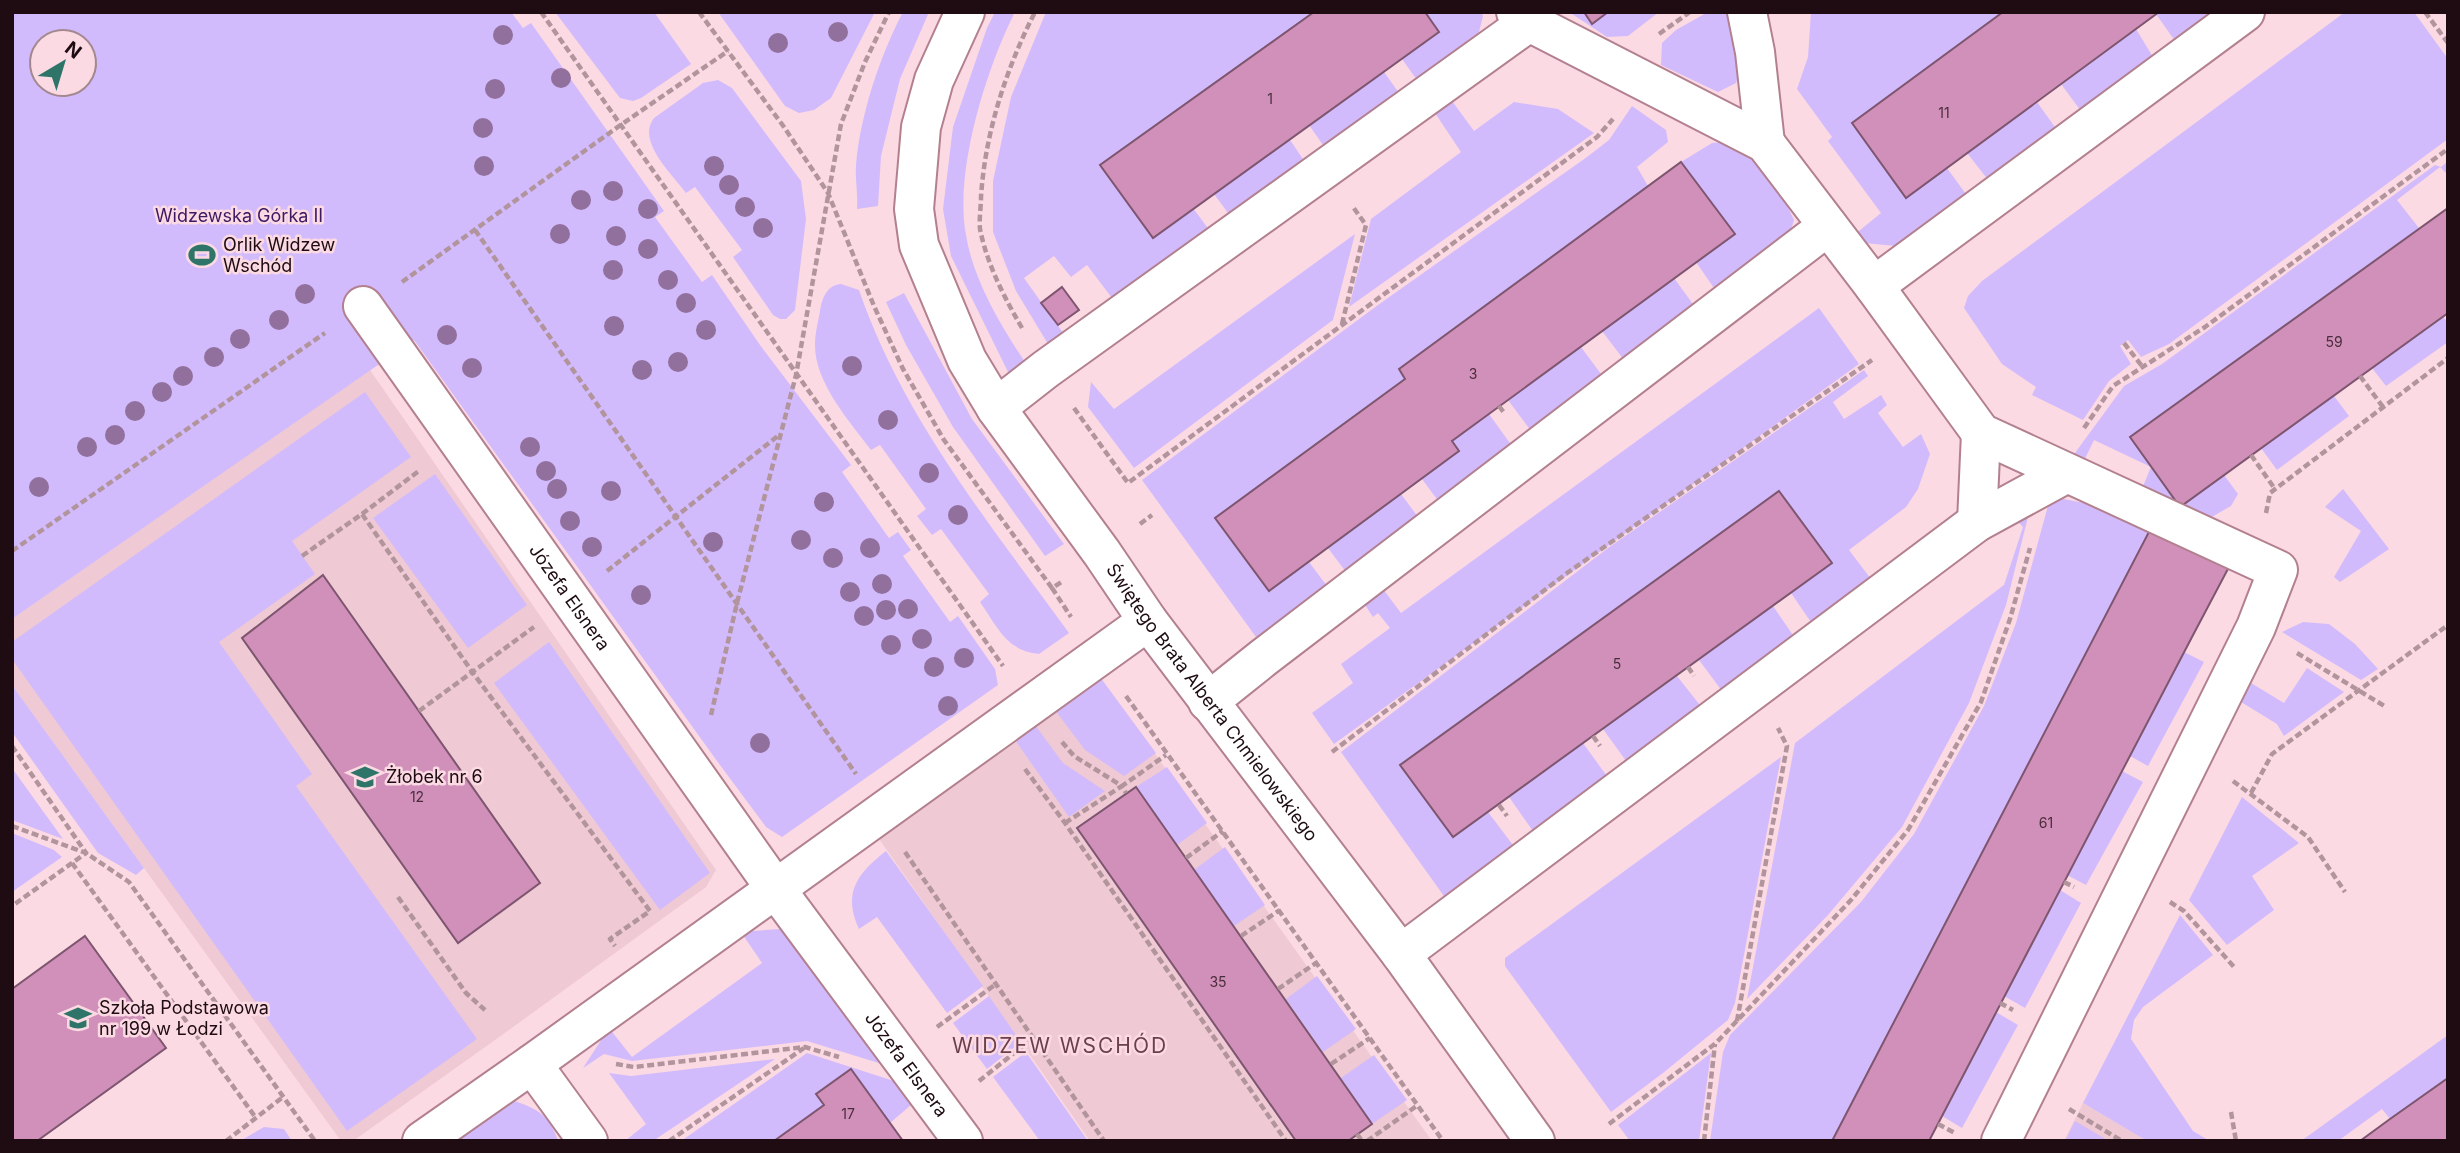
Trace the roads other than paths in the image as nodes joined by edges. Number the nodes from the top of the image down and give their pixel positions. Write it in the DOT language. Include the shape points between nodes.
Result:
graph roads {
  1 [pos="965,12"];
  2 [pos="1747,12"];
  3 [pos="2245,12"];
  4 [pos="1522,17"];
  5 [pos="1765,143"];
  6 [pos="1828,226"];
  7 [pos="1874,286"];
  8 [pos="363,306"];
  9 [pos="996,408"];
  10 [pos="1981,433"];
  11 [pos="2055,476"];
  12 [pos="1977,522"];
  13 [pos="1148,621"];
  14 [pos="1208,702"];
  15 [pos="775,888"];
  16 [pos="1401,954"];
  17 [pos="532,1064"];
  18 [pos="422,1141"];
  19 [pos="588,1141"];
  20 [pos="963,1141"];
  21 [pos="1535,1141"];
  22 [pos="2001,1141"];
  1 -- 9 [label="street, Świętego Brata Alberta Chmielowskiego" via="934,80 921,127 914,209 919,245 967,360"];
  2 -- 5 [label="street"];
  3 -- 7 [label="street"];
  4 -- 5 [label="street"];
  4 -- 9 [label="street" via="1325,168"];
  5 -- 6 [label="street"];
  6 -- 7 [label="street"];
  6 -- 14 [label="street"];
  7 -- 10 [label="street"];
  8 -- 15 [label="street, Józefa Elsnera"];
  9 -- 13 [label="street, Świętego Brata Alberta Chmielowskiego"];
  10 -- 11 [label="street"];
  10 -- 12 [label="street"];
  11 -- 12 [label="street"];
  11 -- 22 [label="street" via="2278,570 2256,627"];
  12 -- 16 [label="street"];
  13 -- 14 [label="street, Świętego Brata Alberta Chmielowskiego"];
  13 -- 15 [label="street"];
  14 -- 16 [label="street, Świętego Brata Alberta Chmielowskiego"];
  15 -- 17 [label="street"];
  15 -- 20 [label="street, Józefa Elsnera"];
  16 -- 21 [label="street, Świętego Brata Alberta Chmielowskiego"];
  17 -- 18 [label="street"];
  17 -- 19 [label="street"];
}
